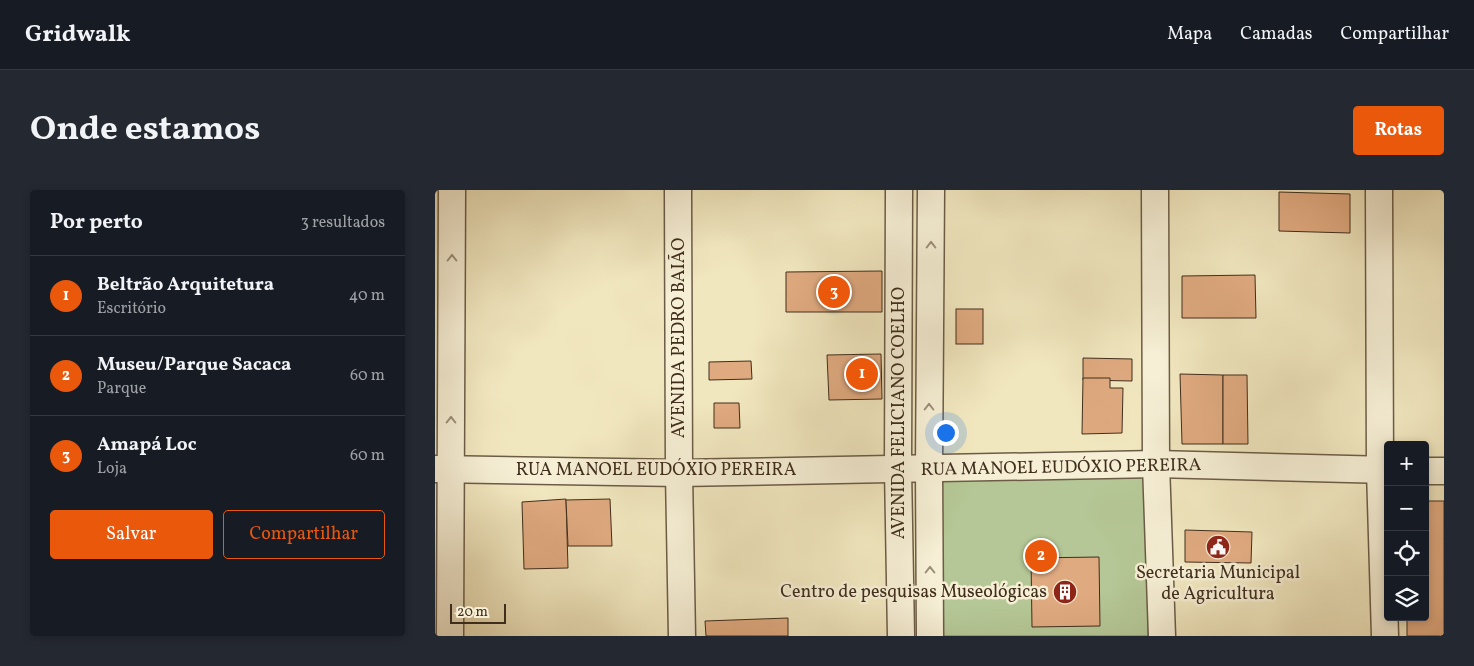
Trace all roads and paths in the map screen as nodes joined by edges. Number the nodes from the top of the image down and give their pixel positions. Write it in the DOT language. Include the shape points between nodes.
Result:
graph roads {
  1 [pos="452,190"];
  2 [pos="678,190"];
  3 [pos="899,190"];
  4 [pos="931,190"];
  5 [pos="1155,190"];
  6 [pos="1379,190"];
  7 [pos="1156,464"];
  8 [pos="443,469"];
  9 [pos="898,469"];
  10 [pos="929,469"];
  11 [pos="1384,470"];
  12 [pos="1429,471"];
  13 [pos="1444,472"];
  14 [pos="679,473"];
  15 [pos="1384,486"];
  16 [pos="450,636"];
  17 [pos="682,636"];
  18 [pos="901,636"];
  19 [pos="930,636"];
  20 [pos="1162,636"];
  21 [pos="1385,636"];
  8 -- 1 [label="street, one-way"];
  2 -- 14 [label="street, AVENIDA PEDRO BAIÃO"];
  3 -- 9 [label="street, AVENIDA FELICIANO COELHO"];
  10 -- 4 [label="street, AVENIDA FELICIANO COELHO, one-way"];
  5 -- 7 [label="street"];
  6 -- 11 [label="street"];
  7 -- 10 [label="street, RUA MANOEL EUDÓXIO PEREIRA"];
  7 -- 11 [label="street, RUA MANOEL EUDÓXIO PEREIRA"];
  7 -- 20 [label="street"];
  8 -- 14 [label="street, RUA MANOEL EUDÓXIO PEREIRA"];
  8 -- 16 [label="street"];
  9 -- 10 [label="street, RUA MANOEL EUDÓXIO PEREIRA"];
  9 -- 14 [label="street, RUA MANOEL EUDÓXIO PEREIRA"];
  9 -- 18 [label="street, AVENIDA FELICIANO COELHO"];
  19 -- 10 [label="street, AVENIDA FELICIANO COELHO, one-way"];
  12 -- 13 [label="street"];
  14 -- 17 [label="street, AVENIDA PEDRO BAIÃO"];
  15 -- 21 [label="street"];
}
